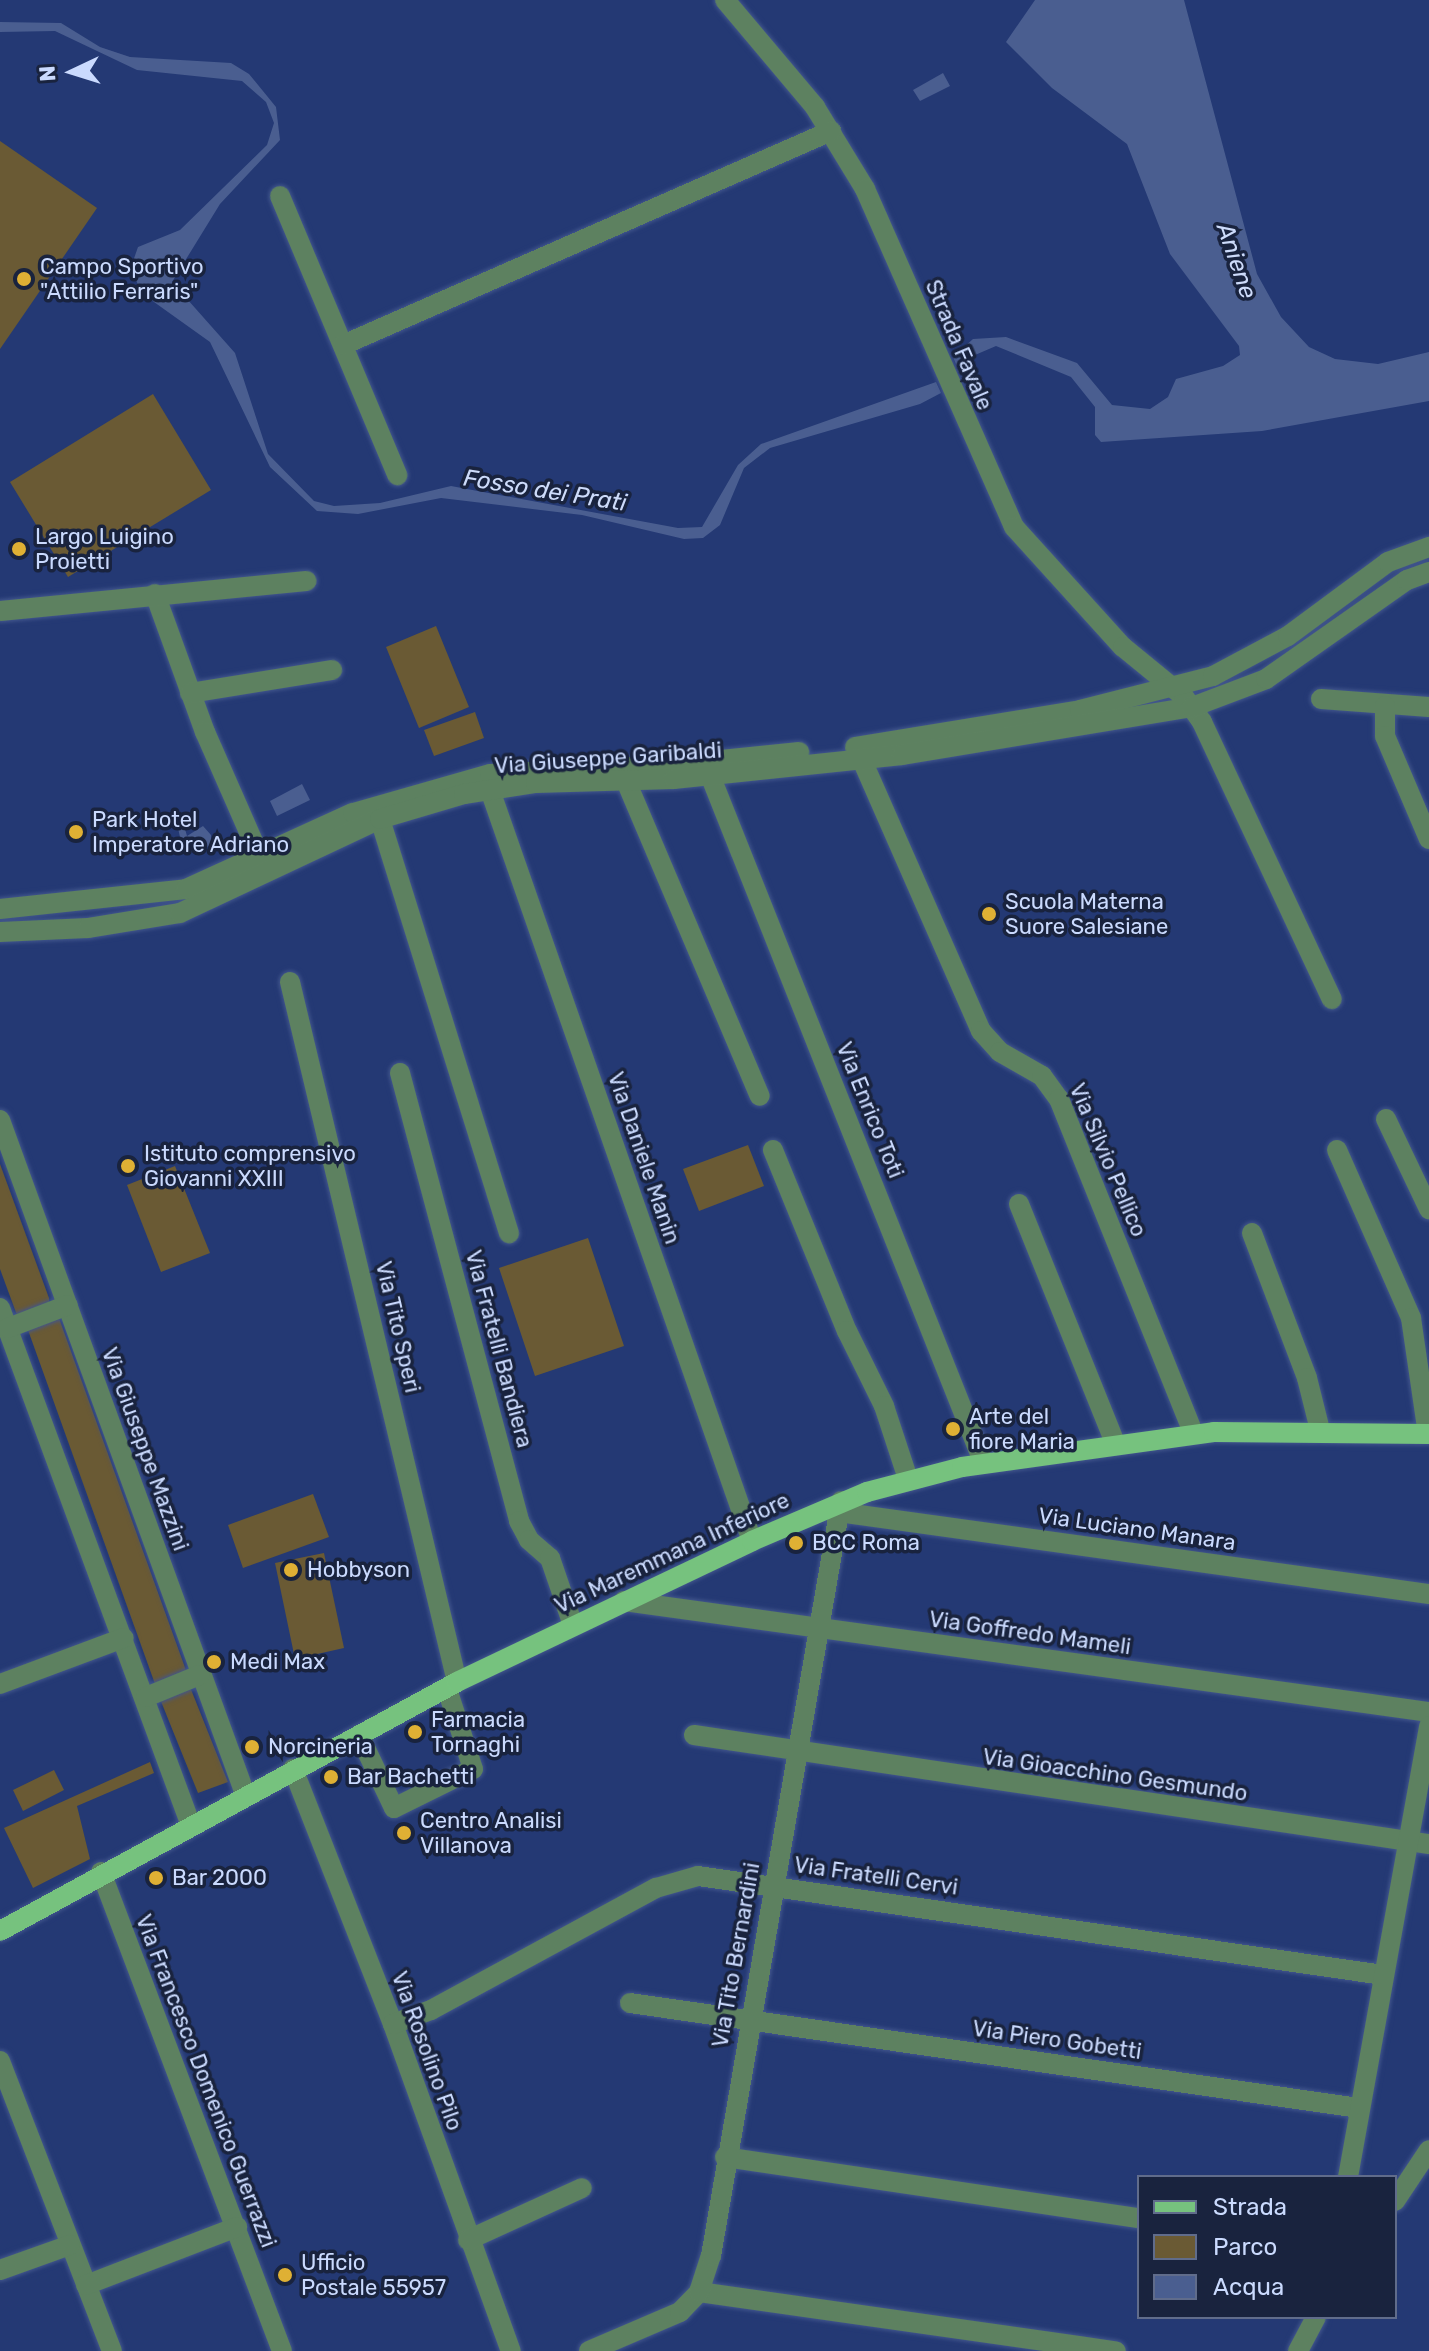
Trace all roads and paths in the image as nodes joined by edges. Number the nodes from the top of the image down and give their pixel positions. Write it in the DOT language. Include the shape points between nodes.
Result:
graph roads {
  1 [pos="725,0"];
  2 [pos="831,131"];
  3 [pos="280,196"];
  4 [pos="343,345"];
  5 [pos="397,475"];
  6 [pos="1429,547"];
  7 [pos="1429,572"];
  8 [pos="307,581"];
  9 [pos="155,594"];
  10 [pos="0,611"];
  11 [pos="332,670"];
  12 [pos="1174,687"];
  13 [pos="190,693"];
  14 [pos="1321,699"];
  15 [pos="1385,706"];
  16 [pos="1192,707"];
  17 [pos="1429,707"];
  18 [pos="862,760"];
  19 [pos="710,775"];
  20 [pos="626,781"];
  21 [pos="490,790"];
  22 [pos="380,819"];
  23 [pos="1429,839"];
  24 [pos="260,857"];
  25 [pos="0,909"];
  26 [pos="0,932"];
  27 [pos="290,982"];
  28 [pos="1332,999"];
  29 [pos="400,1073"];
  30 [pos="760,1096"];
  31 [pos="1386,1119"];
  32 [pos="0,1120"];
  33 [pos="773,1150"];
  34 [pos="1337,1150"];
  35 [pos="1019,1204"];
  36 [pos="1429,1209"];
  37 [pos="509,1233"];
  38 [pos="1252,1233"];
  39 [pos="68,1305"];
  40 [pos="0,1308"];
  41 [pos="8,1328"];
  42 [pos="1320,1430"];
  43 [pos="1194,1434"];
  44 [pos="1429,1434"];
  45 [pos="1116,1445"];
  46 [pos="984,1464"];
  47 [pos="908,1479"];
  48 [pos="839,1507"];
  49 [pos="752,1541"];
  50 [pos="1429,1594"];
  51 [pos="624,1601"];
  52 [pos="573,1625"];
  53 [pos="815,1628"];
  54 [pos="124,1638"];
  55 [pos="200,1675"];
  56 [pos="0,1684"];
  57 [pos="452,1686"];
  58 [pos="146,1697"];
  59 [pos="1429,1712"];
  60 [pos="1429,1726"];
  61 [pos="359,1735"];
  62 [pos="694,1735"];
  63 [pos="794,1753"];
  64 [pos="293,1769"];
  65 [pos="245,1794"];
  66 [pos="190,1823"];
  67 [pos="1408,1841"];
  68 [pos="1429,1844"];
  69 [pos="101,1872"];
  70 [pos="773,1885"];
  71 [pos="0,1931"];
  72 [pos="1383,1975"];
  73 [pos="630,2003"];
  74 [pos="749,2022"];
  75 [pos="393,2024"];
  76 [pos="0,2061"];
  77 [pos="1359,2108"];
  78 [pos="1429,2150"];
  79 [pos="725,2157"];
  80 [pos="1348,2175"];
  81 [pos="582,2188"];
  82 [pos="1397,2198"];
  83 [pos="1137,2218"];
  84 [pos="237,2227"];
  85 [pos="468,2240"];
  86 [pos="70,2245"];
  87 [pos="0,2270"];
  88 [pos="86,2285"];
  89 [pos="699,2292"];
  90 [pos="1315,2319"];
  91 [pos="593,2350"];
  92 [pos="112,2351"];
  93 [pos="282,2351"];
  94 [pos="511,2351"];
  95 [pos="1116,2351"];
  96 [pos="1298,2351"];
  1 -- 2 [label="street, Strada Favale"];
  2 -- 4 [label="street"];
  2 -- 12 [label="street, Strada Favale" via="884,226 1008,519 1123,647"];
  3 -- 4 [label="street"];
  4 -- 5 [label="street"];
  6 -- 12 [label="street, Via Giuseppe Garibaldi" via="1388,562 1288,636 1233,667"];
  7 -- 16 [label="street, Via Giuseppe Garibaldi" via="1407,580 1266,679"];
  8 -- 9 [label="street"];
  9 -- 10 [label="street"];
  9 -- 13 [label="street"];
  11 -- 13 [label="street"];
  12 -- 16 [label="street, Strada Favale"];
  12 -- 24 [label="street, Via Giuseppe Garibaldi" via="1058,714 858,747 672,765 490,774 377,804"];
  13 -- 24 [label="street"];
  14 -- 15 [label="street"];
  15 -- 17 [label="street"];
  15 -- 23 [label="street" via="1385,736"];
  16 -- 18 [label="street, Via Giuseppe Garibaldi"];
  16 -- 28 [label="street, Strada Favale"];
  18 -- 19 [label="street, Via Giuseppe Garibaldi"];
  18 -- 43 [label="street, Via Silvio Pellico" via="981,1031 1000,1052 1042,1076 1059,1099"];
  19 -- 20 [label="street, Via Giuseppe Garibaldi"];
  19 -- 46 [label="street, Via Enrico Toti"];
  20 -- 21 [label="street, Via Giuseppe Garibaldi"];
  20 -- 30 [label="street"];
  21 -- 22 [label="street, Via Giuseppe Garibaldi"];
  21 -- 49 [label="street, Via Daniele Manin"];
  22 -- 26 [label="street, Via Giuseppe Garibaldi" via="180,913 88,928"];
  22 -- 37 [label="street"];
  24 -- 25 [label="street, Via Giuseppe Garibaldi" via="166,894"];
  27 -- 57 [label="street, Via Tito Speri"];
  29 -- 52 [label="street, Via Fratelli Bandiera" via="519,1521 529,1540 552,1562"];
  31 -- 36 [label="street"];
  32 -- 39 [label="street, Via Giuseppe Mazzini"];
  33 -- 47 [label="street" via="847,1331 884,1406"];
  34 -- 44 [label="street" via="1416,1334"];
  35 -- 45 [label="street"];
  38 -- 42 [label="street" via="1307,1378"];
  39 -- 41 [label="street"];
  39 -- 55 [label="street, Via Giuseppe Mazzini"];
  40 -- 41 [label="street"];
  41 -- 54 [label="street"];
  42 -- 43 [label="main road, Via Maremmana Inferiore"];
  42 -- 44 [label="main road, Via Maremmana Inferiore"];
  43 -- 45 [label="main road, Via Maremmana Inferiore"];
  45 -- 46 [label="main road, Via Maremmana Inferiore"];
  46 -- 47 [label="main road, Via Maremmana Inferiore"];
  47 -- 48 [label="main road, Via Maremmana Inferiore"];
  48 -- 49 [label="main road, Via Maremmana Inferiore"];
  48 -- 50 [label="street, Via Luciano Manara"];
  48 -- 53 [label="street, Via Tito Bernardini"];
  49 -- 51 [label="main road, Via Maremmana Inferiore"];
  51 -- 52 [label="main road, Via Maremmana Inferiore"];
  51 -- 53 [label="street, Via Goffredo Mameli"];
  52 -- 57 [label="main road, Via Maremmana Inferiore"];
  53 -- 59 [label="street, Via Goffredo Mameli"];
  53 -- 63 [label="street, Via Tito Bernardini"];
  54 -- 56 [label="street"];
  54 -- 58 [label="street"];
  55 -- 58 [label="street"];
  55 -- 65 [label="street, Via Giuseppe Mazzini"];
  57 -- 61 [label="main road, Via Maremmana Inferiore"];
  57 -- 61 [label="street, Via Tito Speri" via="473,1769 394,1808"];
  58 -- 66 [label="street"];
  60 -- 67 [label="street"];
  61 -- 64 [label="main road, Via Maremmana Inferiore"];
  62 -- 63 [label="street, Via Gioacchino Gesmundo"];
  63 -- 67 [label="street, Via Gioacchino Gesmundo"];
  63 -- 70 [label="street, Via Tito Bernardini"];
  64 -- 65 [label="main road, Via Maremmana Inferiore"];
  64 -- 75 [label="street, Via Rosolino Pilo"];
  65 -- 66 [label="main road, Via Maremmana Inferiore"];
  66 -- 69 [label="main road, Via Maremmana Inferiore"];
  67 -- 68 [label="street, Via Gioacchino Gesmundo"];
  67 -- 72 [label="street"];
  69 -- 71 [label="main road, Via Maremmana Inferiore"];
  69 -- 84 [label="street, Via Francesco Domenico Guerrazzi"];
  70 -- 72 [label="street, Via Fratelli Cervi"];
  70 -- 74 [label="street, Via Tito Bernardini"];
  70 -- 75 [label="street, Via Fratelli Cervi" via="706,1876 669,1883 431,2010"];
  72 -- 77 [label="street"];
  73 -- 74 [label="street, Via Piero Gobetti"];
  74 -- 77 [label="street, Via Piero Gobetti"];
  74 -- 79 [label="street, Via Tito Bernardini"];
  75 -- 85 [label="street, Via Rosolino Pilo"];
  76 -- 86 [label="street"];
  77 -- 80 [label="street"];
  78 -- 82 [label="street"];
  79 -- 83 [label="street"];
  79 -- 89 [label="street, Via Tito Bernardini" via="711,2256"];
  81 -- 85 [label="street"];
  84 -- 88 [label="street"];
  84 -- 93 [label="street, Via Francesco Domenico Guerrazzi"];
  85 -- 94 [label="street, Via Rosolino Pilo"];
  86 -- 87 [label="street"];
  86 -- 88 [label="street"];
  88 -- 92 [label="street"];
  89 -- 91 [label="street" via="680,2312"];
  89 -- 95 [label="street"];
  90 -- 96 [label="street"];
}
